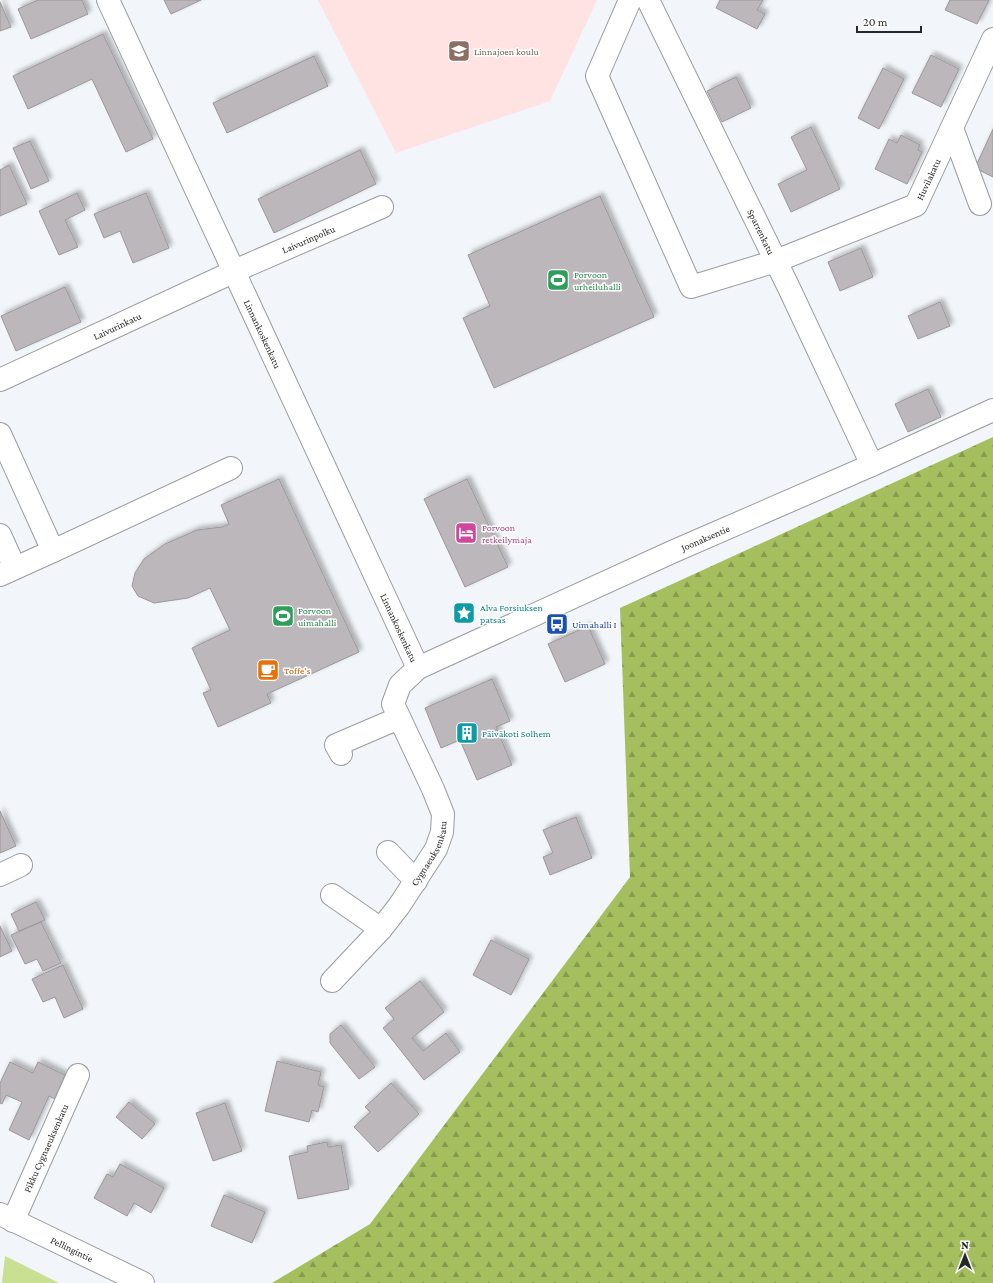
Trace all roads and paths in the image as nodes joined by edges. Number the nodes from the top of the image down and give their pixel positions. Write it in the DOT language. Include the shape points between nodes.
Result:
graph roads {
  1 [pos="108,0"];
  2 [pos="630,0"];
  3 [pos="648,0"];
  4 [pos="993,39"];
  5 [pos="952,128"];
  6 [pos="980,204"];
  7 [pos="382,207"];
  8 [pos="776,261"];
  9 [pos="234,272"];
  10 [pos="0,380"];
  11 [pos="993,410"];
  12 [pos="0,434"];
  13 [pos="872,465"];
  14 [pos="231,468"];
  15 [pos="0,535"];
  16 [pos="53,551"];
  17 [pos="7,572"];
  18 [pos="418,668"];
  19 [pos="399,718"];
  20 [pos="341,754"];
  21 [pos="388,852"];
  22 [pos="21,866"];
  23 [pos="0,875"];
  24 [pos="416,881"];
  25 [pos="332,895"];
  26 [pos="381,929"];
  27 [pos="332,981"];
  28 [pos="78,1076"];
  29 [pos="6,1218"];
  30 [pos="143,1283"];
  1 -- 9 [label="street, Linnankoskenkatu"];
  2 -- 8 [label="street, Huvilakatu" via="597,76 691,287"];
  3 -- 8 [label="street, Sparrenkatu"];
  4 -- 5 [label="street, Huvilakatu"];
  5 -- 6 [label="street"];
  5 -- 8 [label="street, Huvilakatu" via="916,205"];
  7 -- 9 [label="street, Laivurinpolku"];
  8 -- 13 [label="street, Sparrenkatu"];
  9 -- 10 [label="street, Laivurinkatu"];
  9 -- 18 [label="street, Linnankoskenkatu"];
  11 -- 13 [label="street, Joonaksentie"];
  12 -- 16 [label="street"];
  13 -- 18 [label="street, Joonaksentie" via="672,552"];
  14 -- 16 [label="street"];
  15 -- 17 [label="street"];
  16 -- 17 [label="street"];
  18 -- 19 [label="street, Cygnaeuksenkatu" via="400,685 393,704"];
  19 -- 20 [label="street" via="336,744"];
  19 -- 24 [label="street, Cygnaeuksenkatu" via="433,789 442,814 442,832 436,849"];
  21 -- 24 [label="street"];
  22 -- 23 [label="street"];
  24 -- 26 [label="street, Cygnaeuksenkatu"];
  25 -- 26 [label="street"];
  26 -- 27 [label="street, Cygnaeuksenkatu"];
  28 -- 29 [label="street, Pikku Cygnaeuksenkatu"];
  29 -- 30 [label="street, Pellingintie"];
}
